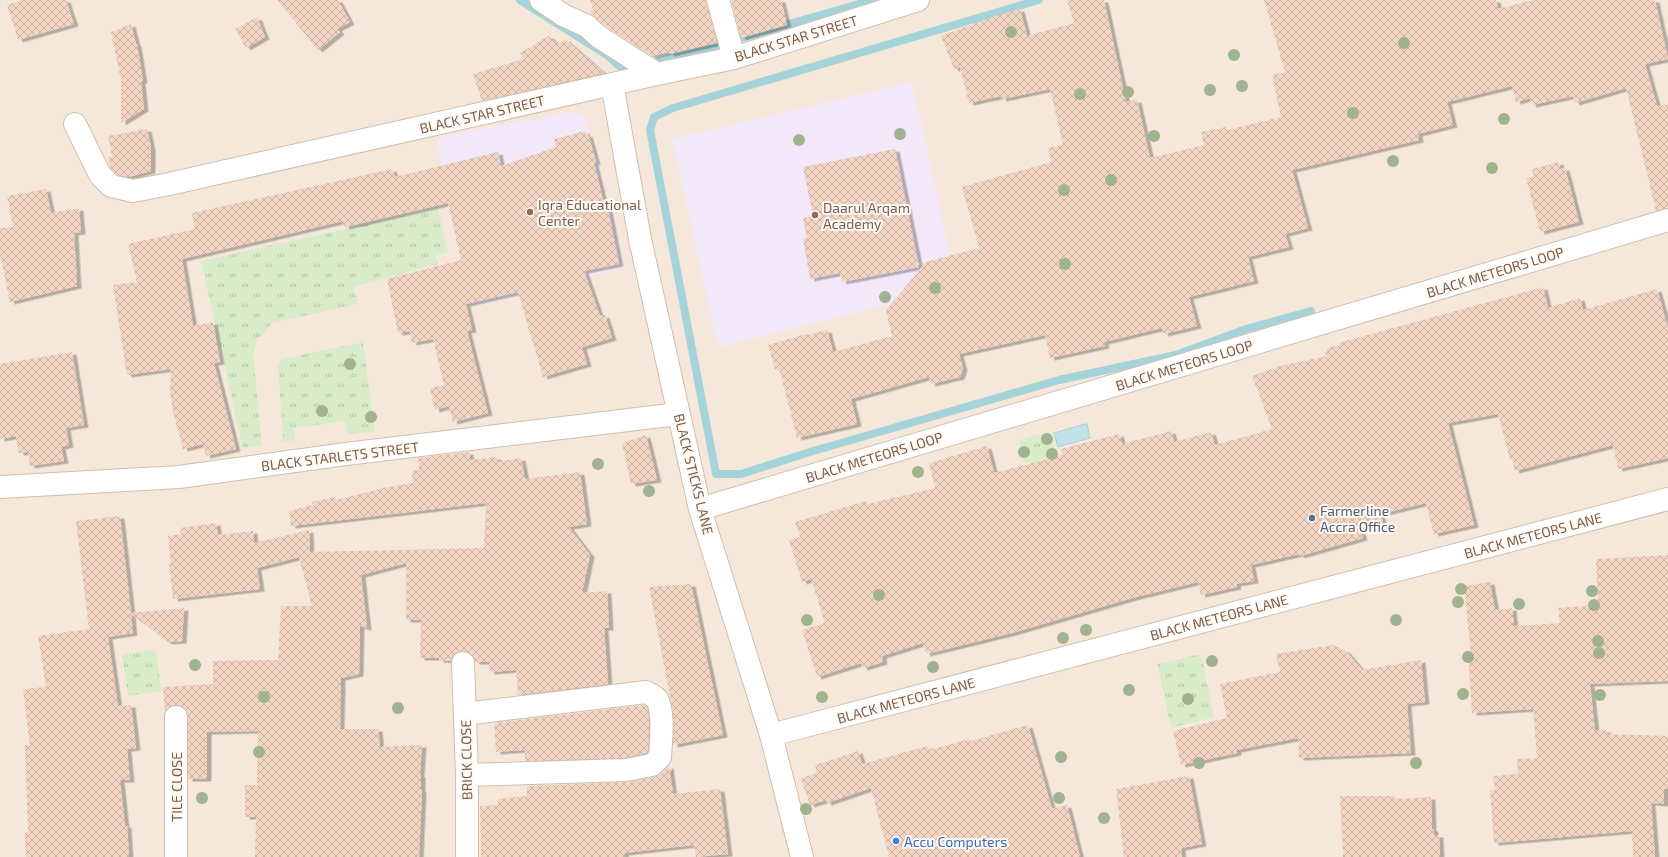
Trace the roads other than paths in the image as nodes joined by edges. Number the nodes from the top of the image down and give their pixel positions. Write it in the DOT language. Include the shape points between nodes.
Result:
graph roads {
  1 [pos="541,0"];
  2 [pos="718,0"];
  3 [pos="918,0"];
  4 [pos="859,9"];
  5 [pos="734,58"];
  6 [pos="657,74"];
  7 [pos="612,84"];
  8 [pos="75,124"];
  9 [pos="1668,220"];
  10 [pos="678,414"];
  11 [pos="0,487"];
  12 [pos="1668,499"];
  13 [pos="700,509"];
  14 [pos="463,663"];
  15 [pos="465,714"];
  16 [pos="176,717"];
  17 [pos="771,735"];
  18 [pos="467,775"];
  19 [pos="176,857"];
  20 [pos="467,857"];
  21 [pos="802,857"];
  1 -- 6 [label="street" via="563,15 588,26 599,37"];
  2 -- 5 [label="street"];
  3 -- 4 [label="street, BLACK STAR STREET"];
  4 -- 5 [label="street, BLACK STAR STREET"];
  5 -- 6 [label="street, BLACK STAR STREET"];
  6 -- 7 [label="street, BLACK STAR STREET"];
  7 -- 8 [label="street, BLACK STAR STREET" via="133,191 111,186 100,175"];
  7 -- 10 [label="street, BLACK STICKS LANE" via="640,239"];
  9 -- 13 [label="street, BLACK METEORS LOOP"];
  10 -- 11 [label="street, BLACK STARLETS STREET" via="179,477"];
  10 -- 13 [label="street, BLACK STICKS LANE"];
  12 -- 17 [label="street, BLACK METEORS LANE"];
  13 -- 17 [label="street, BLACK STICKS LANE"];
  14 -- 15 [label="street, BRICK CLOSE"];
  15 -- 18 [label="street, BRICK CLOSE"];
  15 -- 18 [label="street" via="646,692 658,701 661,722 660,757 652,765 626,770"];
  16 -- 19 [label="street, TILE CLOSE"];
  17 -- 21 [label="street, BLACK STICKS LANE"];
  18 -- 20 [label="street, BRICK CLOSE"];
}
